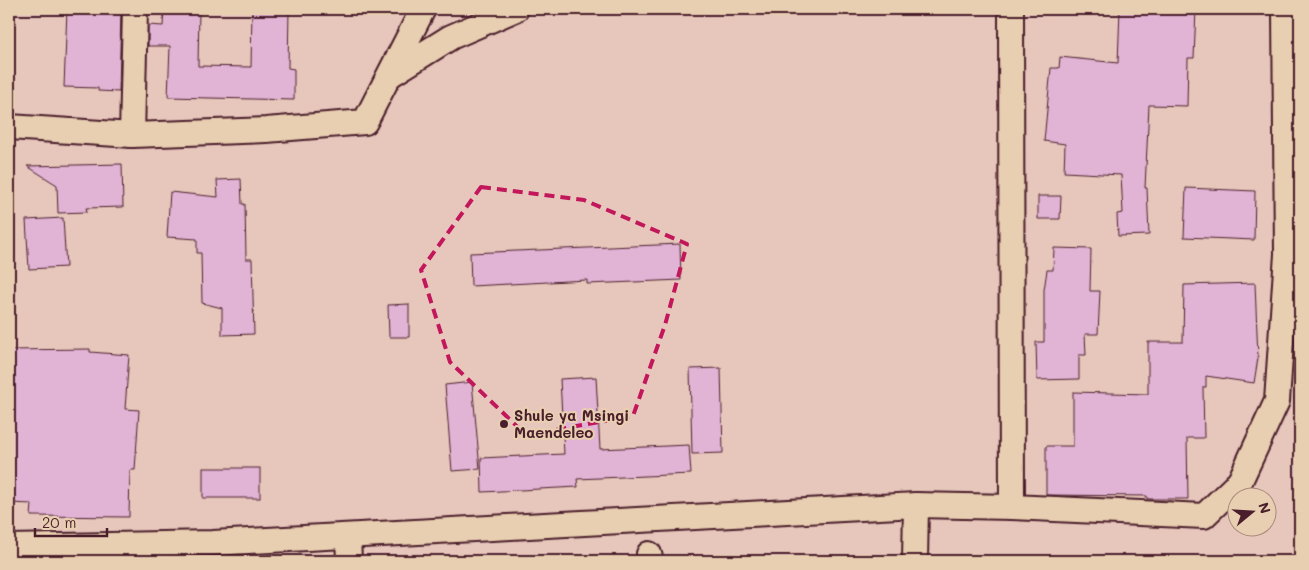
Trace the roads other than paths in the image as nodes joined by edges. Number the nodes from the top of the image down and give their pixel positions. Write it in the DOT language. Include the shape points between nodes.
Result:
graph roads {
  1 [pos="135,9"];
  2 [pos="423,9"];
  3 [pos="516,9"];
  4 [pos="1011,9"];
  5 [pos="1285,9"];
  6 [pos="388,76"];
  7 [pos="9,128"];
  8 [pos="132,135"];
  9 [pos="1294,254"];
  10 [pos="916,505"];
  11 [pos="1012,507"];
  12 [pos="348,536"];
  13 [pos="9,547"];
  14 [pos="349,561"];
  15 [pos="915,561"];
  1 -- 8 [label="street"];
  2 -- 6 [label="street"];
  3 -- 6 [label="street" via="451,37"];
  4 -- 11 [label="street"];
  5 -- 9 [label="street"];
  6 -- 8 [label="street" via="365,122"];
  7 -- 8 [label="street"];
  9 -- 11 [label="street" via="1277,401 1240,480 1204,516"];
  10 -- 11 [label="street"];
  10 -- 12 [label="street"];
  10 -- 15 [label="street"];
  12 -- 13 [label="street" via="213,543"];
  12 -- 14 [label="street"];
}
